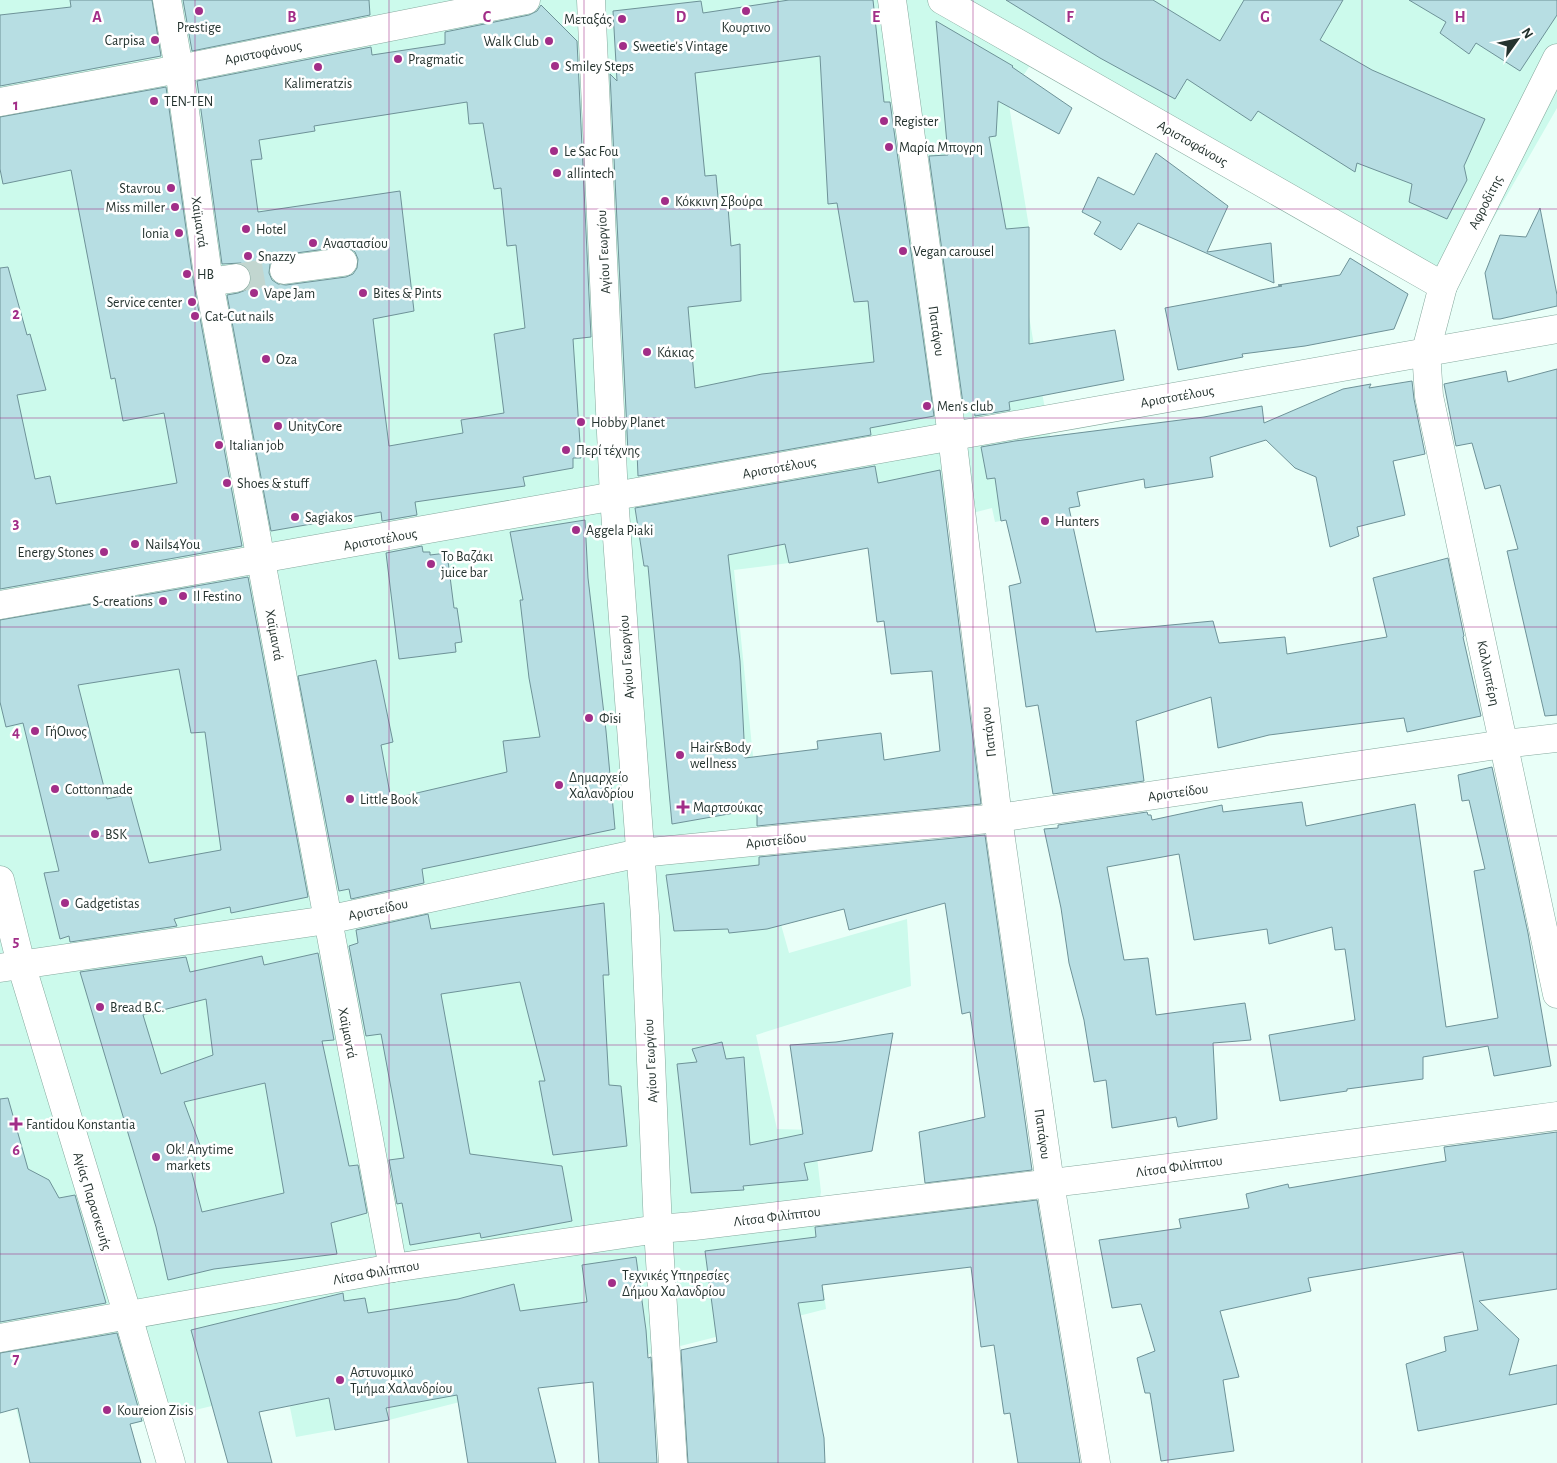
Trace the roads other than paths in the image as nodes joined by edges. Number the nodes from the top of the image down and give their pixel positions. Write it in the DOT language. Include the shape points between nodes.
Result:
graph roads {
  1 [pos="168,0"];
  2 [pos="526,0"];
  3 [pos="591,0"];
  4 [pos="892,0"];
  5 [pos="942,0"];
  6 [pos="1557,58"];
  7 [pos="179,69"];
  8 [pos="0,102"];
  9 [pos="343,262"];
  10 [pos="284,270"];
  11 [pos="236,278"];
  12 [pos="209,282"];
  13 [pos="1443,286"];
  14 [pos="1557,329"];
  15 [pos="1426,351"];
  16 [pos="952,436"];
  17 [pos="614,497"];
  18 [pos="261,560"];
  19 [pos="0,605"];
  20 [pos="1557,738"];
  21 [pos="1504,744"];
  22 [pos="998,818"];
  23 [pos="640,853"];
  24 [pos="0,880"];
  25 [pos="327,920"];
  26 [pos="10,966"];
  27 [pos="1557,994"];
  28 [pos="1557,1116"];
  29 [pos="1050,1183"];
  30 [pos="658,1228"];
  31 [pos="392,1268"];
  32 [pos="128,1316"];
  33 [pos="0,1338"];
  34 [pos="171,1463"];
  35 [pos="673,1463"];
  36 [pos="1096,1463"];
  1 -- 7 [label="street, Χαϊμαντά"];
  2 -- 7 [label="street, Αριστοφάνους"];
  3 -- 17 [label="street, Αγίου Γεωργίου"];
  4 -- 16 [label="street, Παπάγου"];
  5 -- 13 [label="street, Αριστοφάνους"];
  6 -- 13 [label="street, Αφροδίτης"];
  7 -- 8 [label="street, Αριστοφάνους"];
  7 -- 12 [label="street, Χαϊμαντά"];
  9 -- 10 [label="street"];
  11 -- 12 [label="street"];
  12 -- 18 [label="street, Χαϊμαντά"];
  13 -- 15 [label="street, Αφροδίτης"];
  14 -- 15 [label="street, Αριστοτέλους"];
  15 -- 16 [label="street, Αριστοτέλους"];
  15 -- 21 [label="street, Καλλισπέρη" via="1429,396"];
  16 -- 17 [label="street, Αριστοτέλους"];
  16 -- 22 [label="street, Παπάγου"];
  17 -- 18 [label="street, Αριστοτέλους"];
  17 -- 23 [label="street, Αγίου Γεωργίου"];
  18 -- 19 [label="street, Αριστοτέλους"];
  18 -- 25 [label="street, Χαϊμαντά"];
  20 -- 21 [label="street, Αριστείδου"];
  21 -- 22 [label="street, Αριστείδου"];
  21 -- 27 [label="street, Καλλισπέρη"];
  22 -- 23 [label="street, Αριστείδου"];
  22 -- 29 [label="street, Παπάγου"];
  23 -- 25 [label="street, Αριστείδου"];
  23 -- 30 [label="street, Αγίου Γεωργίου"];
  24 -- 26 [label="street, Αγίας Παρασκευής"];
  25 -- 26 [label="street, Αριστείδου"];
  25 -- 31 [label="street, Χαϊμαντά"];
  26 -- 32 [label="street, Αγίας Παρασκευής"];
  28 -- 29 [label="street, Λίτσα Φιλίππου"];
  29 -- 30 [label="street, Λίτσα Φιλίππου"];
  29 -- 36 [label="street, Παπάγου"];
  30 -- 31 [label="street, Λίτσα Φιλίππου"];
  30 -- 35 [label="street, Αγίου Γεωργίου"];
  31 -- 32 [label="street, Λίτσα Φιλίππου"];
  32 -- 33 [label="street, Λίτσα Φιλίππου"];
  32 -- 34 [label="street, Αγίας Παρασκευής"];
}
